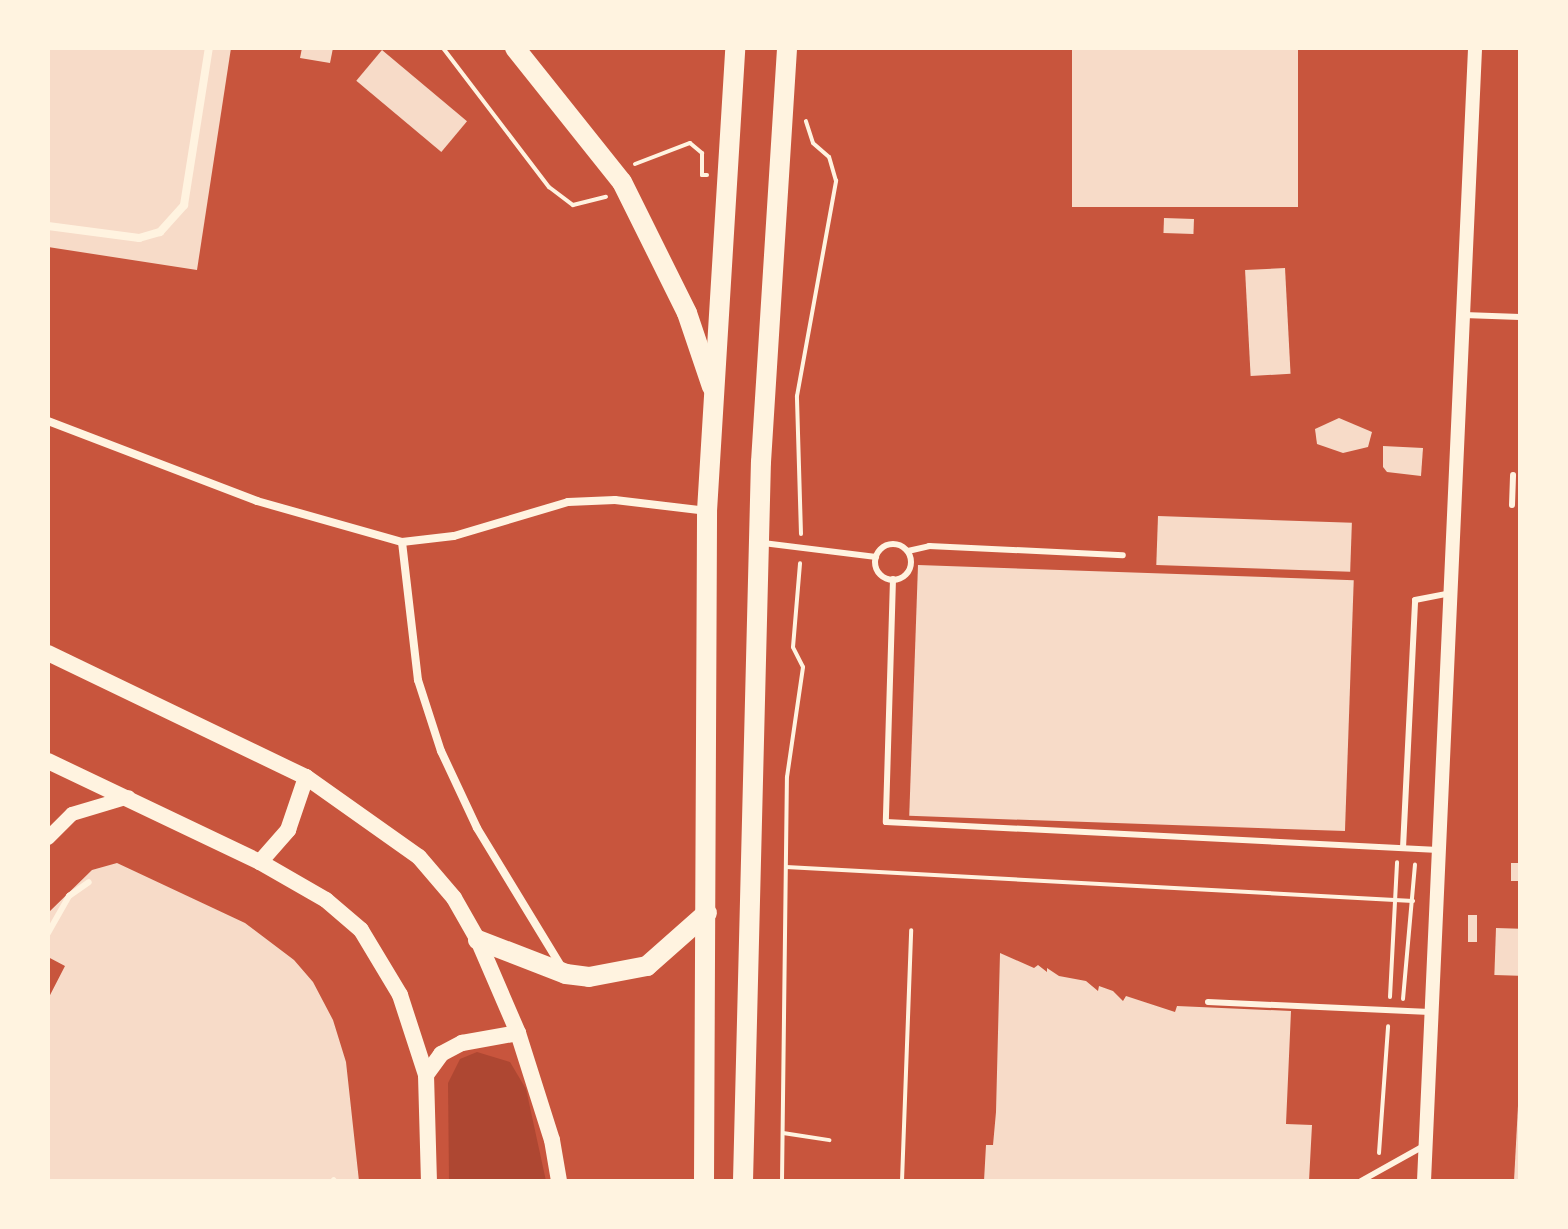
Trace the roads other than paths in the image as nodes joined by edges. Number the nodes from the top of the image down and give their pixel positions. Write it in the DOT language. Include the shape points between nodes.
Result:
graph roads {
  1 [pos="209,48"];
  2 [pos="515,48"];
  3 [pos="735,48"];
  4 [pos="787,48"];
  5 [pos="1475,48"];
  6 [pos="48,226"];
  7 [pos="1464,315"];
  8 [pos="1520,317"];
  9 [pos="716,399"];
  10 [pos="48,421"];
  11 [pos="1513,475"];
  12 [pos="1512,505"];
  13 [pos="707,511"];
  14 [pos="402,542"];
  15 [pos="760,543"];
  16 [pos="908,551"];
  17 [pos="1123,555"];
  18 [pos="876,557"];
  19 [pos="893,579"];
  20 [pos="1453,593"];
  21 [pos="48,653"];
  22 [pos="48,761"];
  23 [pos="306,777"];
  24 [pos="129,797"];
  25 [pos="48,838"];
  26 [pos="1403,848"];
  27 [pos="1438,850"];
  28 [pos="260,862"];
  29 [pos="89,882"];
  30 [pos="707,913"];
  31 [pos="48,933"];
  32 [pos="478,940"];
  33 [pos="566,974"];
  34 [pos="1208,1002"];
  35 [pos="1430,1012"];
  36 [pos="518,1033"];
  37 [pos="426,1075"];
  38 [pos="1425,1146"];
  39 [pos="429,1181"];
  40 [pos="559,1181"];
  41 [pos="704,1181"];
  42 [pos="743,1181"];
  43 [pos="1361,1181"];
  44 [pos="1424,1181"];
  1 -- 6 [label="street" via="184,205 160,232 139,238"];
  2 -- 9 [label="main road" via="622,182 687,313"];
  3 -- 9 [label="main road"];
  4 -- 15 [label="main road"];
  5 -- 7 [label="street"];
  7 -- 8 [label="lane"];
  7 -- 20 [label="street"];
  9 -- 13 [label="main road"];
  10 -- 14 [label="street" via="257,501"];
  11 -- 12 [label="lane"];
  13 -- 14 [label="street" via="615,500 568,502 454,536"];
  13 -- 30 [label="main road"];
  14 -- 33 [label="street" via="418,680 441,751 477,828"];
  15 -- 18 [label="lane"];
  15 -- 42 [label="main road"];
  16 -- 17 [label="lane" via="929,546"];
  16 -- 18 [label="lane" via="886,545"];
  16 -- 19 [label="lane" via="911,566"];
  18 -- 19 [label="lane" via="879,572"];
  19 -- 26 [label="lane" via="886,822"];
  20 -- 26 [label="lane" via="1415,600"];
  20 -- 27 [label="street"];
  21 -- 23 [label="main road"];
  22 -- 24 [label="main road"];
  23 -- 28 [label="main road" via="288,830"];
  23 -- 32 [label="main road" via="419,857 454,898"];
  24 -- 25 [label="street" via="80,810"];
  24 -- 28 [label="main road"];
  26 -- 27 [label="lane"];
  27 -- 35 [label="street"];
  28 -- 37 [label="main road" via="326,900 361,930 400,995"];
  29 -- 31 [label="lane" via="69,896"];
  30 -- 33 [label="main road" via="647,966 589,977"];
  30 -- 41 [label="main road"];
  32 -- 33 [label="main road"];
  32 -- 36 [label="main road"];
  34 -- 35 [label="lane"];
  35 -- 38 [label="street"];
  36 -- 37 [label="main road" via="462,1043 441,1054"];
  36 -- 40 [label="main road" via="552,1140"];
  37 -- 39 [label="main road"];
  38 -- 43 [label="lane"];
  38 -- 44 [label="street"];
}
